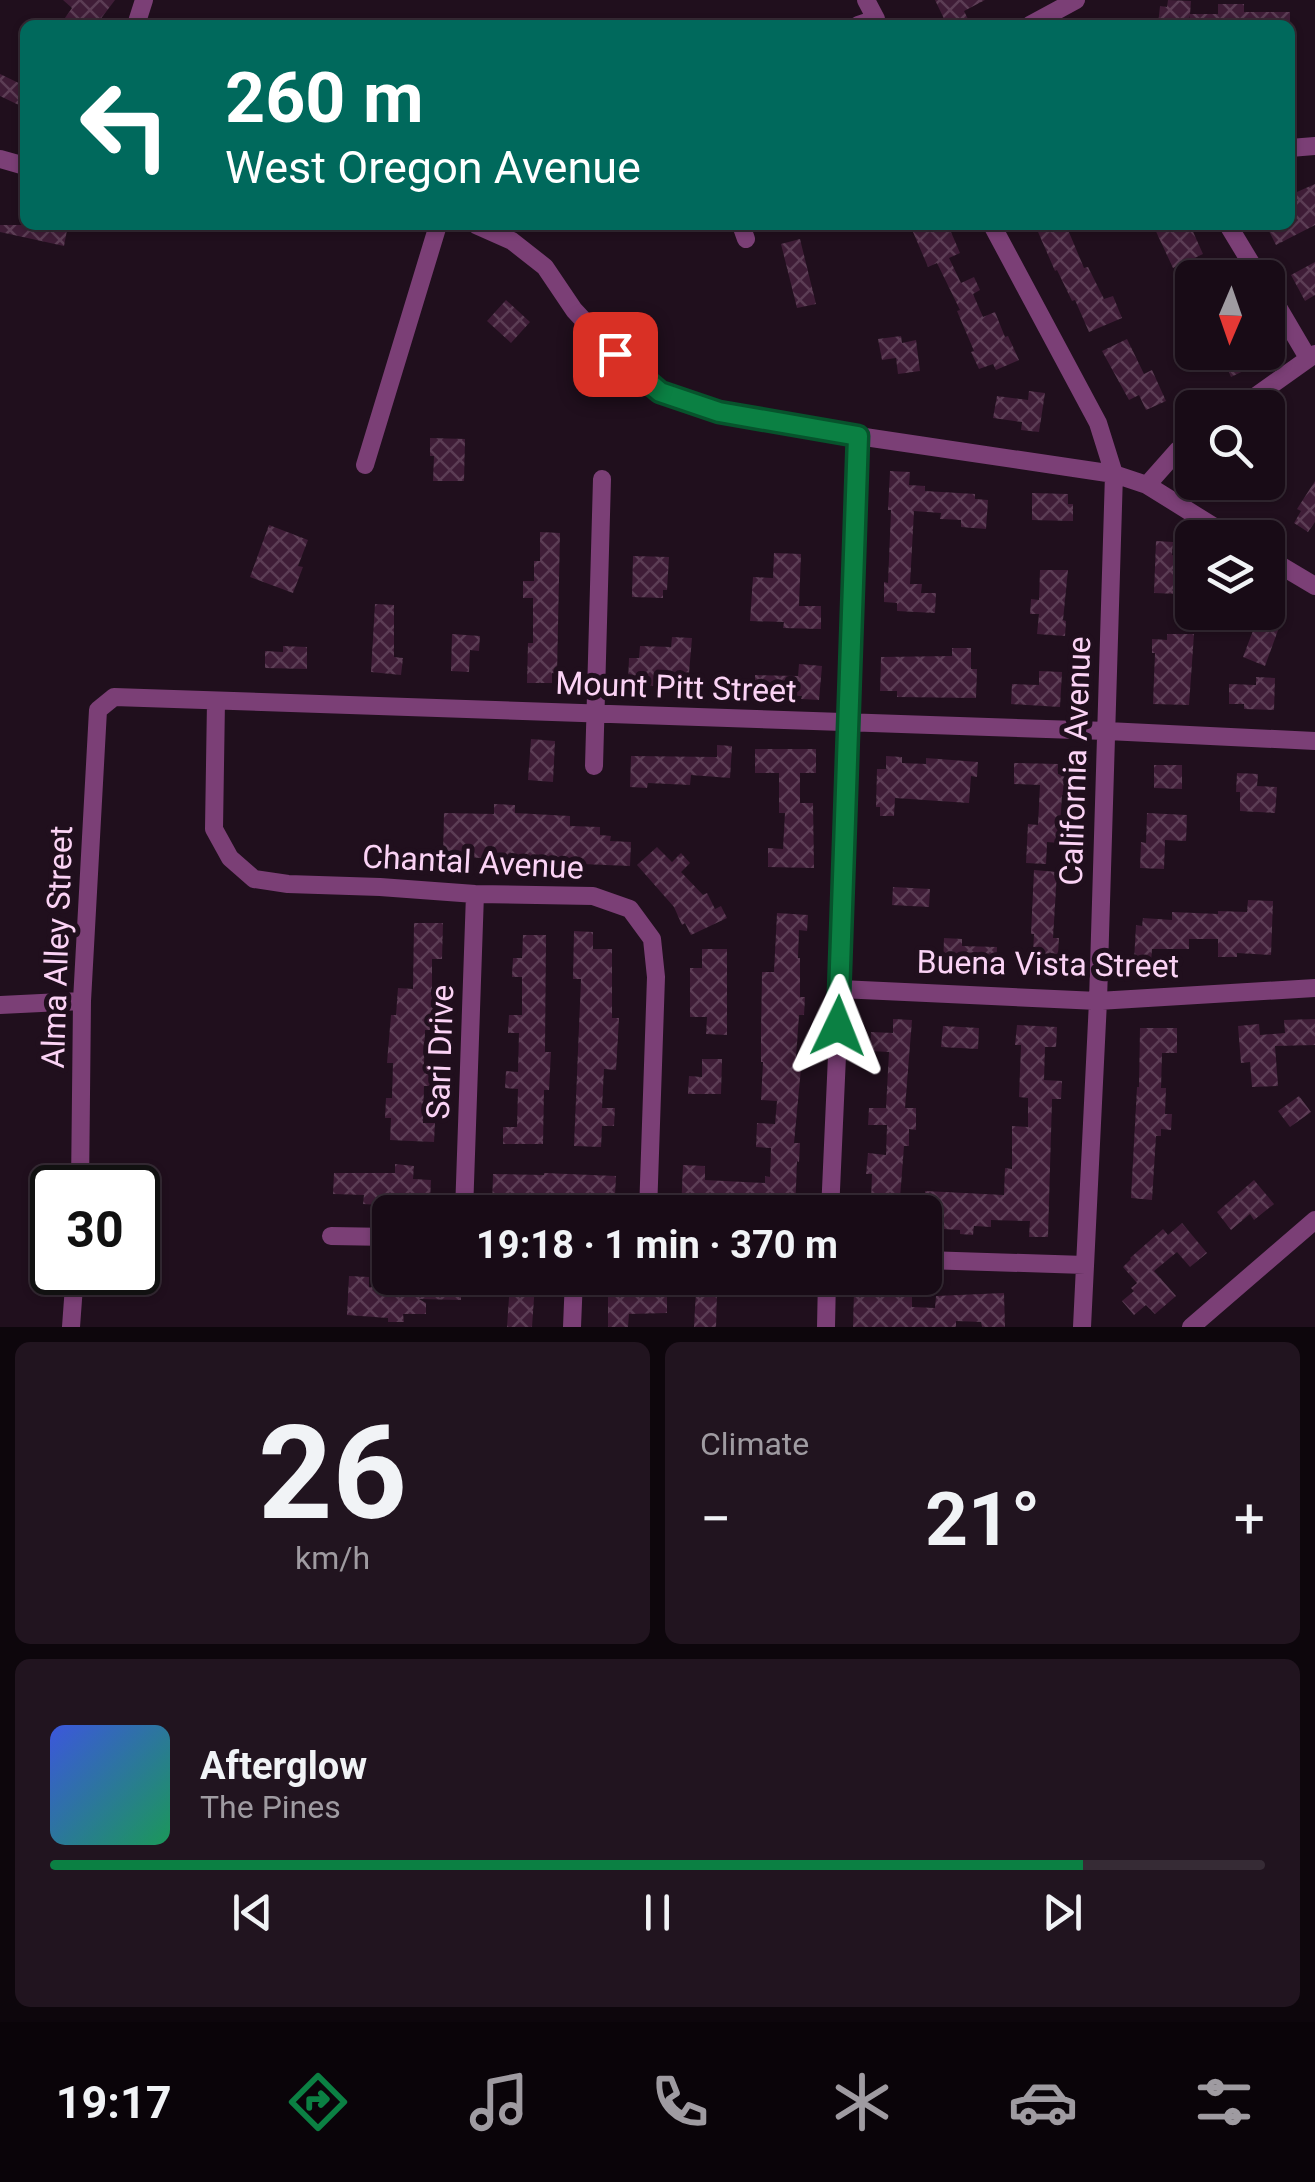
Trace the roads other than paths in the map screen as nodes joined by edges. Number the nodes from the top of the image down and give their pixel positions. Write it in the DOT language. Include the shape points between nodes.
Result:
graph roads {
  1 [pos="1076,0"];
  2 [pos="1039,20"];
  3 [pos="436,230"];
  4 [pos="487,230"];
  5 [pos="995,230"];
  6 [pos="1231,230"];
  7 [pos="1249,260"];
  8 [pos="1285,316"];
  9 [pos="1312,356"];
  10 [pos="1264,390"];
  11 [pos="858,436"];
  12 [pos="1175,453"];
  13 [pos="365,465"];
  14 [pos="1114,474"];
  15 [pos="602,480"];
  16 [pos="1147,485"];
  17 [pos="1203,520"];
  18 [pos="1285,568"];
  19 [pos="1315,586"];
  20 [pos="216,701"];
  21 [pos="98,710"];
  22 [pos="597,713"];
  23 [pos="848,724"];
  24 [pos="1107,731"];
  25 [pos="1315,741"];
  26 [pos="594,766"];
  27 [pos="475,894"];
  28 [pos="1315,988"];
  29 [pos="840,989"];
  30 [pos="1098,1001"];
  31 [pos="82,1002"];
  32 [pos="0,1005"];
  33 [pos="80,1165"];
  34 [pos="465,1195"];
  35 [pos="649,1195"];
  36 [pos="831,1195"];
  37 [pos="1315,1220"];
  38 [pos="331,1236"];
  39 [pos="372,1236"];
  40 [pos="942,1261"];
  41 [pos="1085,1265"];
  42 [pos="74,1295"];
  43 [pos="573,1295"];
  44 [pos="827,1295"];
  45 [pos="72,1327"];
  46 [pos="572,1327"];
  47 [pos="826,1327"];
  48 [pos="1082,1327"];
  49 [pos="1192,1327"];
  1 -- 2 [label="street"];
  3 -- 13 [label="street"];
  4 -- 11 [label="street" via="545,267 574,310 660,392 719,412"];
  5 -- 14 [label="street, California Avenue" via="1098,423"];
  6 -- 7 [label="street"];
  8 -- 9 [label="street"];
  9 -- 10 [label="street"];
  11 -- 14 [label="street"];
  11 -- 23 [label="street"];
  12 -- 16 [label="street"];
  14 -- 16 [label="street"];
  14 -- 24 [label="street, California Avenue"];
  15 -- 22 [label="street"];
  16 -- 17 [label="street"];
  18 -- 19 [label="street"];
  20 -- 21 [label="street, Mount Pitt Street" via="114,697"];
  20 -- 22 [label="street, Mount Pitt Street"];
  20 -- 27 [label="street, Chantal Avenue" via="214,828 230,858 254,878"];
  21 -- 31 [label="street, Alma Alley Street"];
  22 -- 23 [label="street, Mount Pitt Street"];
  22 -- 26 [label="street"];
  23 -- 24 [label="street, Mount Pitt Street"];
  23 -- 29 [label="street"];
  24 -- 25 [label="street, Mount Pitt Street"];
  24 -- 30 [label="street, California Avenue"];
  27 -- 34 [label="street, Sari Drive"];
  27 -- 35 [label="street, Chantal Avenue" via="592,896 630,910 652,939"];
  28 -- 30 [label="street, Buena Vista Street"];
  29 -- 30 [label="street, Buena Vista Street"];
  29 -- 36 [label="street"];
  30 -- 41 [label="street, California Avenue"];
  31 -- 32 [label="street"];
  31 -- 33 [label="street, Alma Alley Street"];
  37 -- 49 [label="street"];
  38 -- 39 [label="street"];
  40 -- 41 [label="street"];
  41 -- 48 [label="street, California Avenue"];
  42 -- 45 [label="street"];
  43 -- 46 [label="street"];
  44 -- 47 [label="street"];
}
